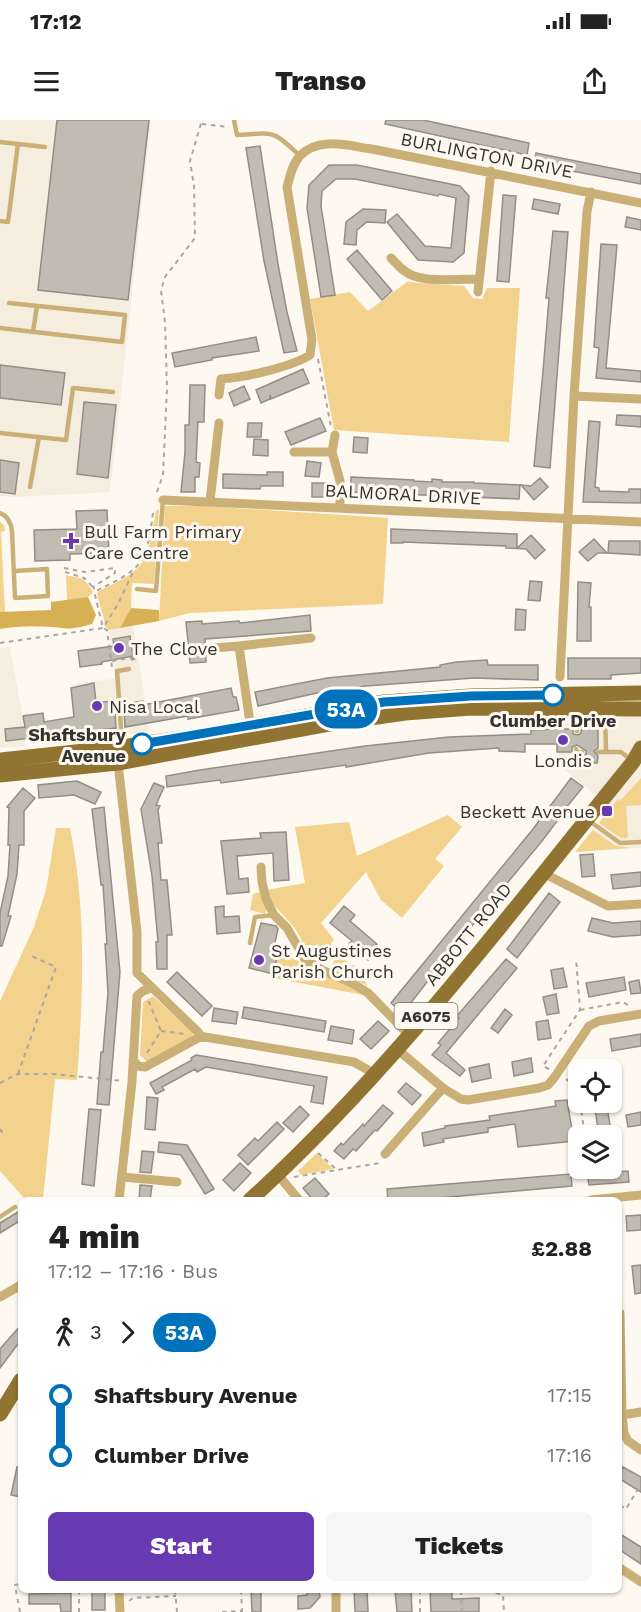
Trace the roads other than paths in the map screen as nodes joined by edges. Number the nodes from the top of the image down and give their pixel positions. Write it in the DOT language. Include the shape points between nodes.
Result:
graph roads {
  1 [pos="234,120"];
  2 [pos="0,142"];
  3 [pos="18,144"];
  4 [pos="45,147"];
  5 [pos="300,156"];
  6 [pos="491,171"];
  7 [pos="591,192"];
  8 [pos="641,203"];
  9 [pos="0,221"];
  10 [pos="391,258"];
  11 [pos="478,279"];
  12 [pos="478,292"];
  13 [pos="9,303"];
  14 [pos="38,306"];
  15 [pos="0,328"];
  16 [pos="33,332"];
  17 [pos="112,392"];
  18 [pos="219,395"];
  19 [pos="574,396"];
  20 [pos="641,399"];
  21 [pos="219,423"];
  22 [pos="0,433"];
  23 [pos="335,435"];
  24 [pos="39,437"];
  25 [pos="294,452"];
  26 [pos="332,452"];
  27 [pos="30,487"];
  28 [pos="159,500"];
  29 [pos="210,501"];
  30 [pos="340,508"];
  31 [pos="0,513"];
  32 [pos="568,518"];
  33 [pos="641,522"];
  34 [pos="14,571"];
  35 [pos="137,589"];
  36 [pos="311,638"];
  37 [pos="239,645"];
  38 [pos="213,648"];
  39 [pos="129,669"];
  40 [pos="560,677"];
  41 [pos="641,693"];
  42 [pos="576,702"];
  43 [pos="610,703"];
  44 [pos="641,709"];
  45 [pos="641,721"];
  46 [pos="577,731"];
  47 [pos="251,732"];
  48 [pos="598,733"];
  49 [pos="605,733"];
  50 [pos="122,747"];
  51 [pos="641,747"];
  52 [pos="576,749"];
  53 [pos="606,750"];
  54 [pos="582,752"];
  55 [pos="598,752"];
  56 [pos="0,759"];
  57 [pos="637,759"];
  58 [pos="118,762"];
  59 [pos="0,775"];
  60 [pos="587,819"];
  61 [pos="641,842"];
  62 [pos="261,867"];
  63 [pos="543,873"];
  64 [pos="641,904"];
  65 [pos="274,915"];
  66 [pos="250,943"];
  67 [pos="149,992"];
  68 [pos="640,1014"];
  69 [pos="196,1035"];
  70 [pos="410,1036"];
  71 [pos="398,1050"];
  72 [pos="133,1060"];
  73 [pos="375,1074"];
  74 [pos="443,1088"];
  75 [pos="385,1154"];
  76 [pos="284,1176"];
  77 [pos="123,1177"];
  78 [pos="177,1182"];
  79 [pos="641,1195"];
  80 [pos="120,1197"];
  81 [pos="254,1197"];
  82 [pos="297,1197"];
  83 [pos="622,1197"];
  84 [pos="15,1207"];
  85 [pos="0,1217"];
  86 [pos="18,1288"];
  87 [pos="0,1298"];
  88 [pos="18,1385"];
  89 [pos="641,1412"];
  90 [pos="0,1414"];
  91 [pos="622,1415"];
  92 [pos="641,1450"];
  93 [pos="622,1569"];
  94 [pos="641,1582"];
  95 [pos="119,1593"];
  96 [pos="336,1593"];
  97 [pos="120,1612"];
  98 [pos="336,1612"];
  1 -- 5 [label="lane" via="237,135 278,135"];
  2 -- 3 [label="lane"];
  3 -- 4 [label="lane"];
  3 -- 9 [label="lane" via="8,222"];
  5 -- 6 [label="street, BURLINGTON DRIVE" via="329,143"];
  5 -- 18 [label="street" via="292,170 287,194 310,355 294,363 221,379"];
  6 -- 7 [label="street, BURLINGTON DRIVE"];
  6 -- 11 [label="street"];
  7 -- 8 [label="street, BURLINGTON DRIVE"];
  7 -- 19 [label="street"];
  10 -- 11 [label="street" via="413,276"];
  11 -- 12 [label="street"];
  13 -- 14 [label="lane"];
  14 -- 16 [label="lane"];
  14 -- 16 [label="lane" via="125,315 122,342"];
  15 -- 16 [label="lane"];
  17 -- 24 [label="lane" via="73,388 66,440"];
  19 -- 20 [label="street"];
  19 -- 32 [label="street"];
  21 -- 29 [label="street"];
  22 -- 24 [label="lane"];
  23 -- 26 [label="street"];
  24 -- 27 [label="lane"];
  25 -- 26 [label="street"];
  26 -- 30 [label="street" via="340,482"];
  28 -- 29 [label="street, BALMORAL DRIVE"];
  28 -- 35 [label="lane" via="156,591"];
  29 -- 30 [label="street, BALMORAL DRIVE"];
  30 -- 32 [label="street, BALMORAL DRIVE"];
  31 -- 34 [label="lane" via="10,521"];
  32 -- 33 [label="street, BALMORAL DRIVE"];
  32 -- 40 [label="street"];
  34 -- 34 [label="lane" via="15,598 48,596 47,569"];
  36 -- 37 [label="street"];
  37 -- 38 [label="street"];
  37 -- 47 [label="street"];
  39 -- 50 [label="lane" via="117,671"];
  41 -- 43 [label="main road"];
  42 -- 43 [label="main road"];
  42 -- 46 [label="lane"];
  42 -- 47 [label="main road" via="471,696 384,702 341,716"];
  43 -- 44 [label="main road"];
  43 -- 45 [label="main road"];
  43 -- 49 [label="lane"];
  47 -- 50 [label="main road"];
  47 -- 58 [label="main road"];
  48 -- 49 [label="lane"];
  49 -- 53 [label="lane"];
  50 -- 56 [label="main road"];
  50 -- 58 [label="street"];
  51 -- 57 [label="main road, ABBOTT ROAD / A6075"];
  52 -- 54 [label="lane" via="577,753"];
  53 -- 55 [label="lane"];
  53 -- 57 [label="lane"];
  57 -- 60 [label="main road, ABBOTT ROAD / A6075"];
  58 -- 59 [label="main road"];
  58 -- 67 [label="street" via="137,932 137,973"];
  60 -- 61 [label="lane" via="620,843"];
  60 -- 63 [label="main road, ABBOTT ROAD / A6075"];
  62 -- 65 [label="street" via="266,899"];
  63 -- 64 [label="street" via="608,906"];
  63 -- 70 [label="main road, ABBOTT ROAD / A6075"];
  65 -- 66 [label="lane" via="255,917"];
  65 -- 70 [label="street" via="287,928 306,961 368,993"];
  67 -- 69 [label="street" via="199,1033"];
  67 -- 72 [label="street" via="137,996"];
  68 -- 74 [label="street" via="589,1026 557,1073 539,1088 468,1100"];
  69 -- 72 [label="street" via="198,1038 145,1067"];
  69 -- 73 [label="street" via="354,1062"];
  70 -- 71 [label="main road, ABBOTT ROAD / A6075"];
  71 -- 73 [label="main road, ABBOTT ROAD / A6075"];
  71 -- 74 [label="street"];
  72 -- 77 [label="street"];
  73 -- 76 [label="main road, ABBOTT ROAD / A6075"];
  74 -- 75 [label="street"];
  76 -- 81 [label="main road, ABBOTT ROAD / A6075"];
  76 -- 82 [label="street"];
  77 -- 78 [label="street"];
  77 -- 80 [label="street"];
  79 -- 83 [label="street"];
  84 -- 85 [label="lane"];
  86 -- 87 [label="street"];
  88 -- 90 [label="main road"];
  89 -- 91 [label="street"];
  91 -- 92 [label="street" via="628,1441"];
  93 -- 94 [label="street"];
  95 -- 97 [label="street"];
  96 -- 98 [label="street"];
}
